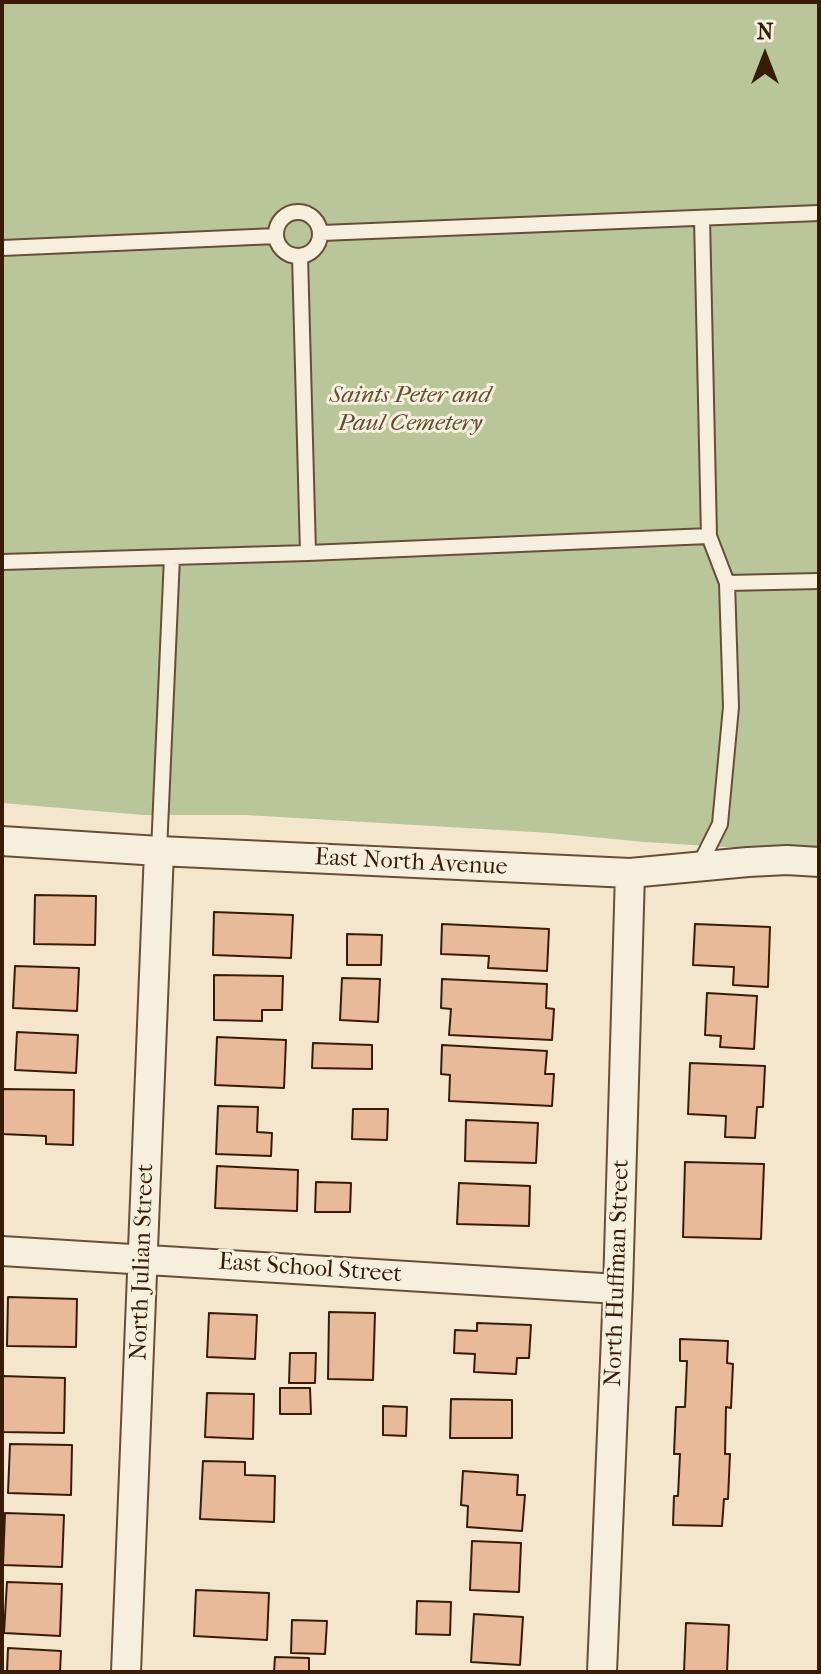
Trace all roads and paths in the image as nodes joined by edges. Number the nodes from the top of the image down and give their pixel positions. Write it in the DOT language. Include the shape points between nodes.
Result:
graph roads {
  1 [pos="819,213"];
  2 [pos="702,218"];
  3 [pos="321,233"];
  4 [pos="276,236"];
  5 [pos="2,248"];
  6 [pos="300,256"];
  7 [pos="709,536"];
  8 [pos="308,553"];
  9 [pos="172,557"];
  10 [pos="2,562"];
  11 [pos="819,581"];
  12 [pos="727,583"];
  13 [pos="2,841"];
  14 [pos="159,851"];
  15 [pos="819,862"];
  16 [pos="699,866"];
  17 [pos="630,873"];
  18 [pos="2,1251"];
  19 [pos="142,1258"];
  20 [pos="618,1289"];
  21 [pos="126,1672"];
  22 [pos="602,1672"];
  1 -- 2 [label="lane"];
  2 -- 3 [label="lane"];
  2 -- 7 [label="lane"];
  3 -- 4 [label="lane" via="311,215 297,211 279,222"];
  3 -- 6 [label="lane" via="316,248"];
  4 -- 5 [label="lane"];
  4 -- 6 [label="lane" via="282,250"];
  6 -- 8 [label="lane"];
  7 -- 8 [label="lane"];
  7 -- 12 [label="lane"];
  8 -- 9 [label="lane"];
  9 -- 10 [label="lane"];
  9 -- 14 [label="lane"];
  11 -- 12 [label="lane"];
  12 -- 16 [label="lane" via="731,707 725,779 720,824"];
  13 -- 14 [label="street, East North Avenue"];
  14 -- 17 [label="street, East North Avenue"];
  14 -- 19 [label="street, North Julian Street"];
  15 -- 16 [label="street, East North Avenue"];
  16 -- 17 [label="street, East North Avenue"];
  17 -- 20 [label="street, North Huffman Street"];
  18 -- 19 [label="street, East School Street"];
  19 -- 20 [label="street, East School Street"];
  19 -- 21 [label="street, North Julian Street"];
  20 -- 22 [label="street, North Huffman Street"];
}
